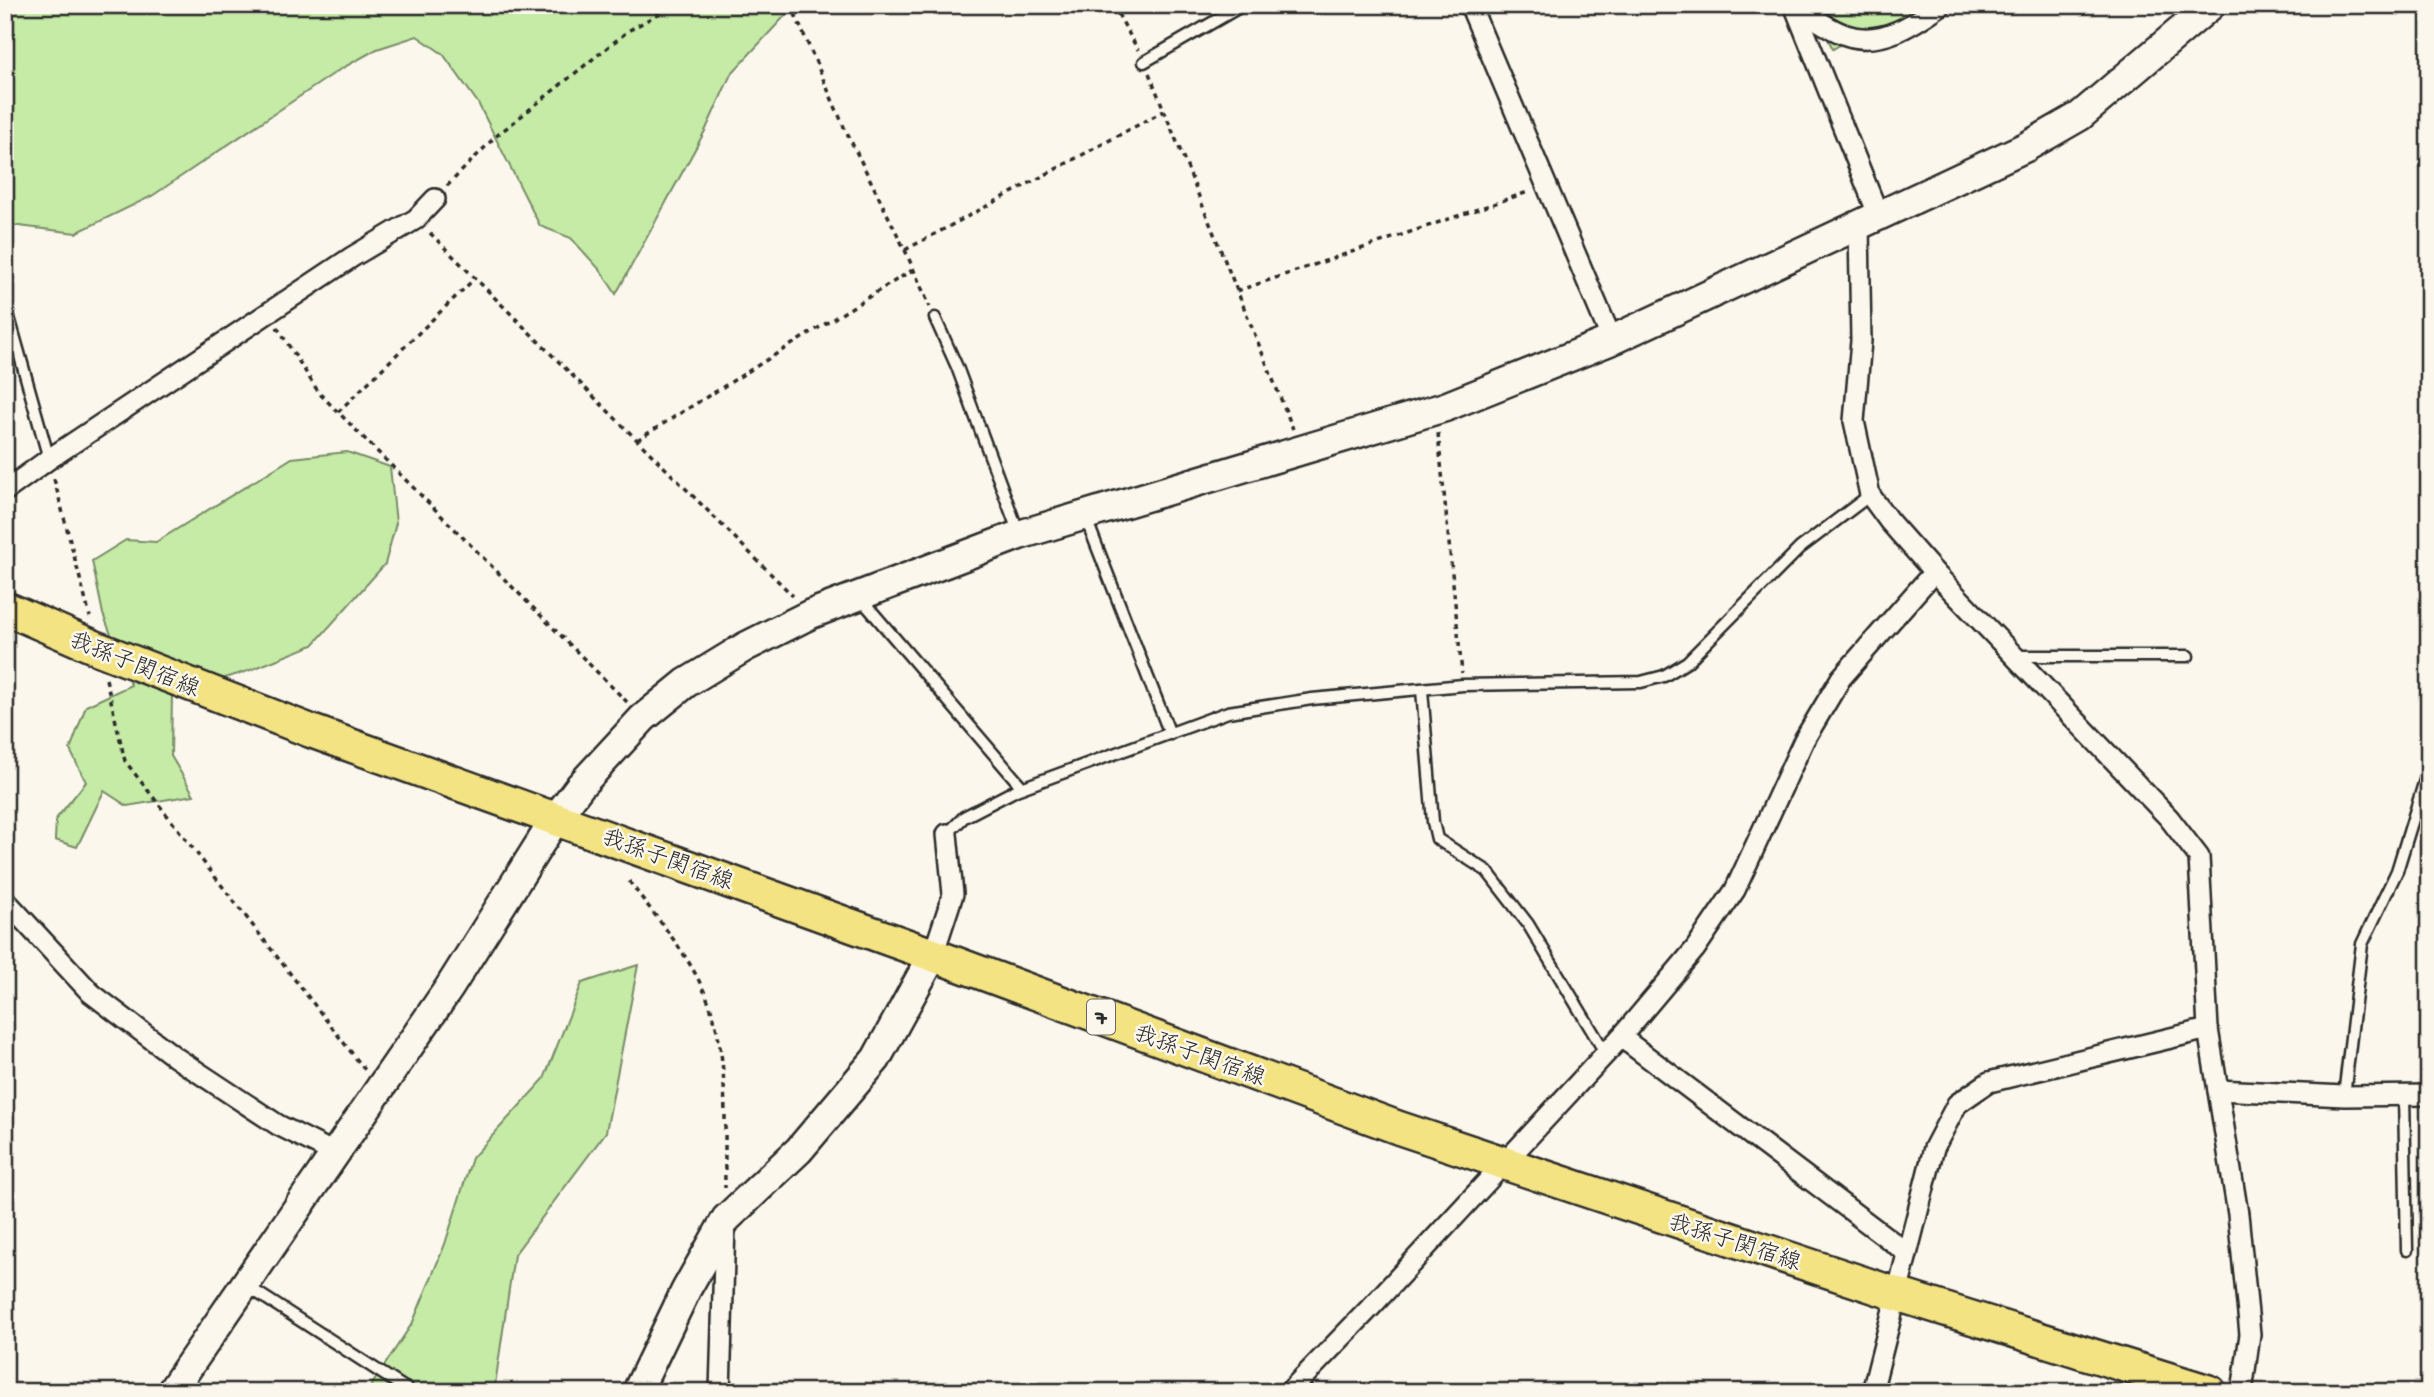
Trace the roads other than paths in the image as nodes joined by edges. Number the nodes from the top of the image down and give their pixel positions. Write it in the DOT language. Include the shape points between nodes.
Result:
graph roads {
  1 [pos="1243,5"];
  2 [pos="1470,5"];
  3 [pos="1941,5"];
  4 [pos="2211,5"];
  5 [pos="1144,62"];
  6 [pos="435,199"];
  7 [pos="1869,220"];
  8 [pos="5,303"];
  9 [pos="935,318"];
  10 [pos="1612,340"];
  11 [pos="49,459"];
  12 [pos="5,491"];
  13 [pos="1870,495"];
  14 [pos="1085,515"];
  15 [pos="1019,535"];
  16 [pos="1934,572"];
  17 [pos="859,597"];
  18 [pos="5,608"];
  19 [pos="2012,656"];
  20 [pos="2188,656"];
  21 [pos="1422,690"];
  22 [pos="1170,734"];
  23 [pos="2429,767"];
  24 [pos="1022,787"];
  25 [pos="556,818"];
  26 [pos="947,834"];
  27 [pos="5,900"];
  28 [pos="933,955"];
  29 [pos="2208,1029"];
  30 [pos="1621,1037"];
  31 [pos="1606,1054"];
  32 [pos="2218,1090"];
  33 [pos="2429,1095"];
  34 [pos="2344,1096"];
  35 [pos="2404,1096"];
  36 [pos="334,1153"];
  37 [pos="1503,1165"];
  38 [pos="726,1219"];
  39 [pos="2407,1250"];
  40 [pos="1908,1253"];
  41 [pos="244,1285"];
  42 [pos="1896,1294"];
  43 [pos="171,1392"];
  44 [pos="411,1392"];
  45 [pos="637,1392"];
  46 [pos="720,1392"];
  47 [pos="1289,1392"];
  48 [pos="1872,1392"];
  49 [pos="2210,1392"];
  50 [pos="2242,1392"];
  1 -- 5 [label="lane"];
  2 -- 10 [label="street"];
  3 -- 7 [label="street" via="1911,26 1862,39 1844,35 1794,5"];
  4 -- 7 [label="street" via="2080,116 2026,147"];
  6 -- 11 [label="street" via="416,219"];
  7 -- 10 [label="street"];
  7 -- 13 [label="street" via="1854,421"];
  8 -- 11 [label="lane"];
  9 -- 15 [label="lane"];
  10 -- 14 [label="street" via="1436,410"];
  11 -- 12 [label="street"];
  13 -- 16 [label="street"];
  13 -- 21 [label="lane" via="1800,548 1687,662 1664,676 1641,682"];
  14 -- 15 [label="street"];
  14 -- 22 [label="lane"];
  15 -- 17 [label="street"];
  16 -- 19 [label="street"];
  16 -- 30 [label="street" via="1840,678 1804,740 1735,890 1695,949"];
  17 -- 24 [label="lane"];
  17 -- 25 [label="street" via="811,614 686,683 643,718"];
  18 -- 25 [label="main road, 我孫子関宿線 / 7" via="311,731"];
  19 -- 20 [label="lane"];
  19 -- 29 [label="street" via="2169,818 2199,857"];
  21 -- 22 [label="lane" via="1228,712"];
  21 -- 31 [label="lane" via="1437,839 1487,871 1528,924"];
  22 -- 24 [label="lane"];
  23 -- 34 [label="lane" via="2397,871 2362,944"];
  24 -- 26 [label="lane" via="964,817"];
  25 -- 28 [label="main road, 我孫子関宿線 / 7"];
  25 -- 36 [label="street" via="449,988"];
  26 -- 28 [label="street" via="953,894"];
  27 -- 36 [label="street" via="91,993 122,1017 278,1125"];
  28 -- 37 [label="main road, 我孫子関宿線 / 7"];
  28 -- 38 [label="street" via="876,1059 799,1150"];
  29 -- 32 [label="street"];
  29 -- 40 [label="street" via="1989,1082 1957,1104 1934,1148"];
  30 -- 31 [label="street"];
  30 -- 40 [label="street"];
  31 -- 37 [label="street"];
  32 -- 34 [label="street"];
  32 -- 50 [label="street" via="2238,1214 2250,1334"];
  33 -- 35 [label="street"];
  34 -- 35 [label="street"];
  35 -- 39 [label="lane"];
  36 -- 41 [label="street"];
  37 -- 42 [label="main road, 我孫子関宿線 / 7"];
  37 -- 47 [label="street"];
  38 -- 45 [label="street"];
  38 -- 46 [label="street"];
  40 -- 42 [label="street"];
  41 -- 43 [label="street"];
  41 -- 44 [label="lane"];
  42 -- 48 [label="street"];
  42 -- 49 [label="main road, 我孫子関宿線 / 7"];
}
